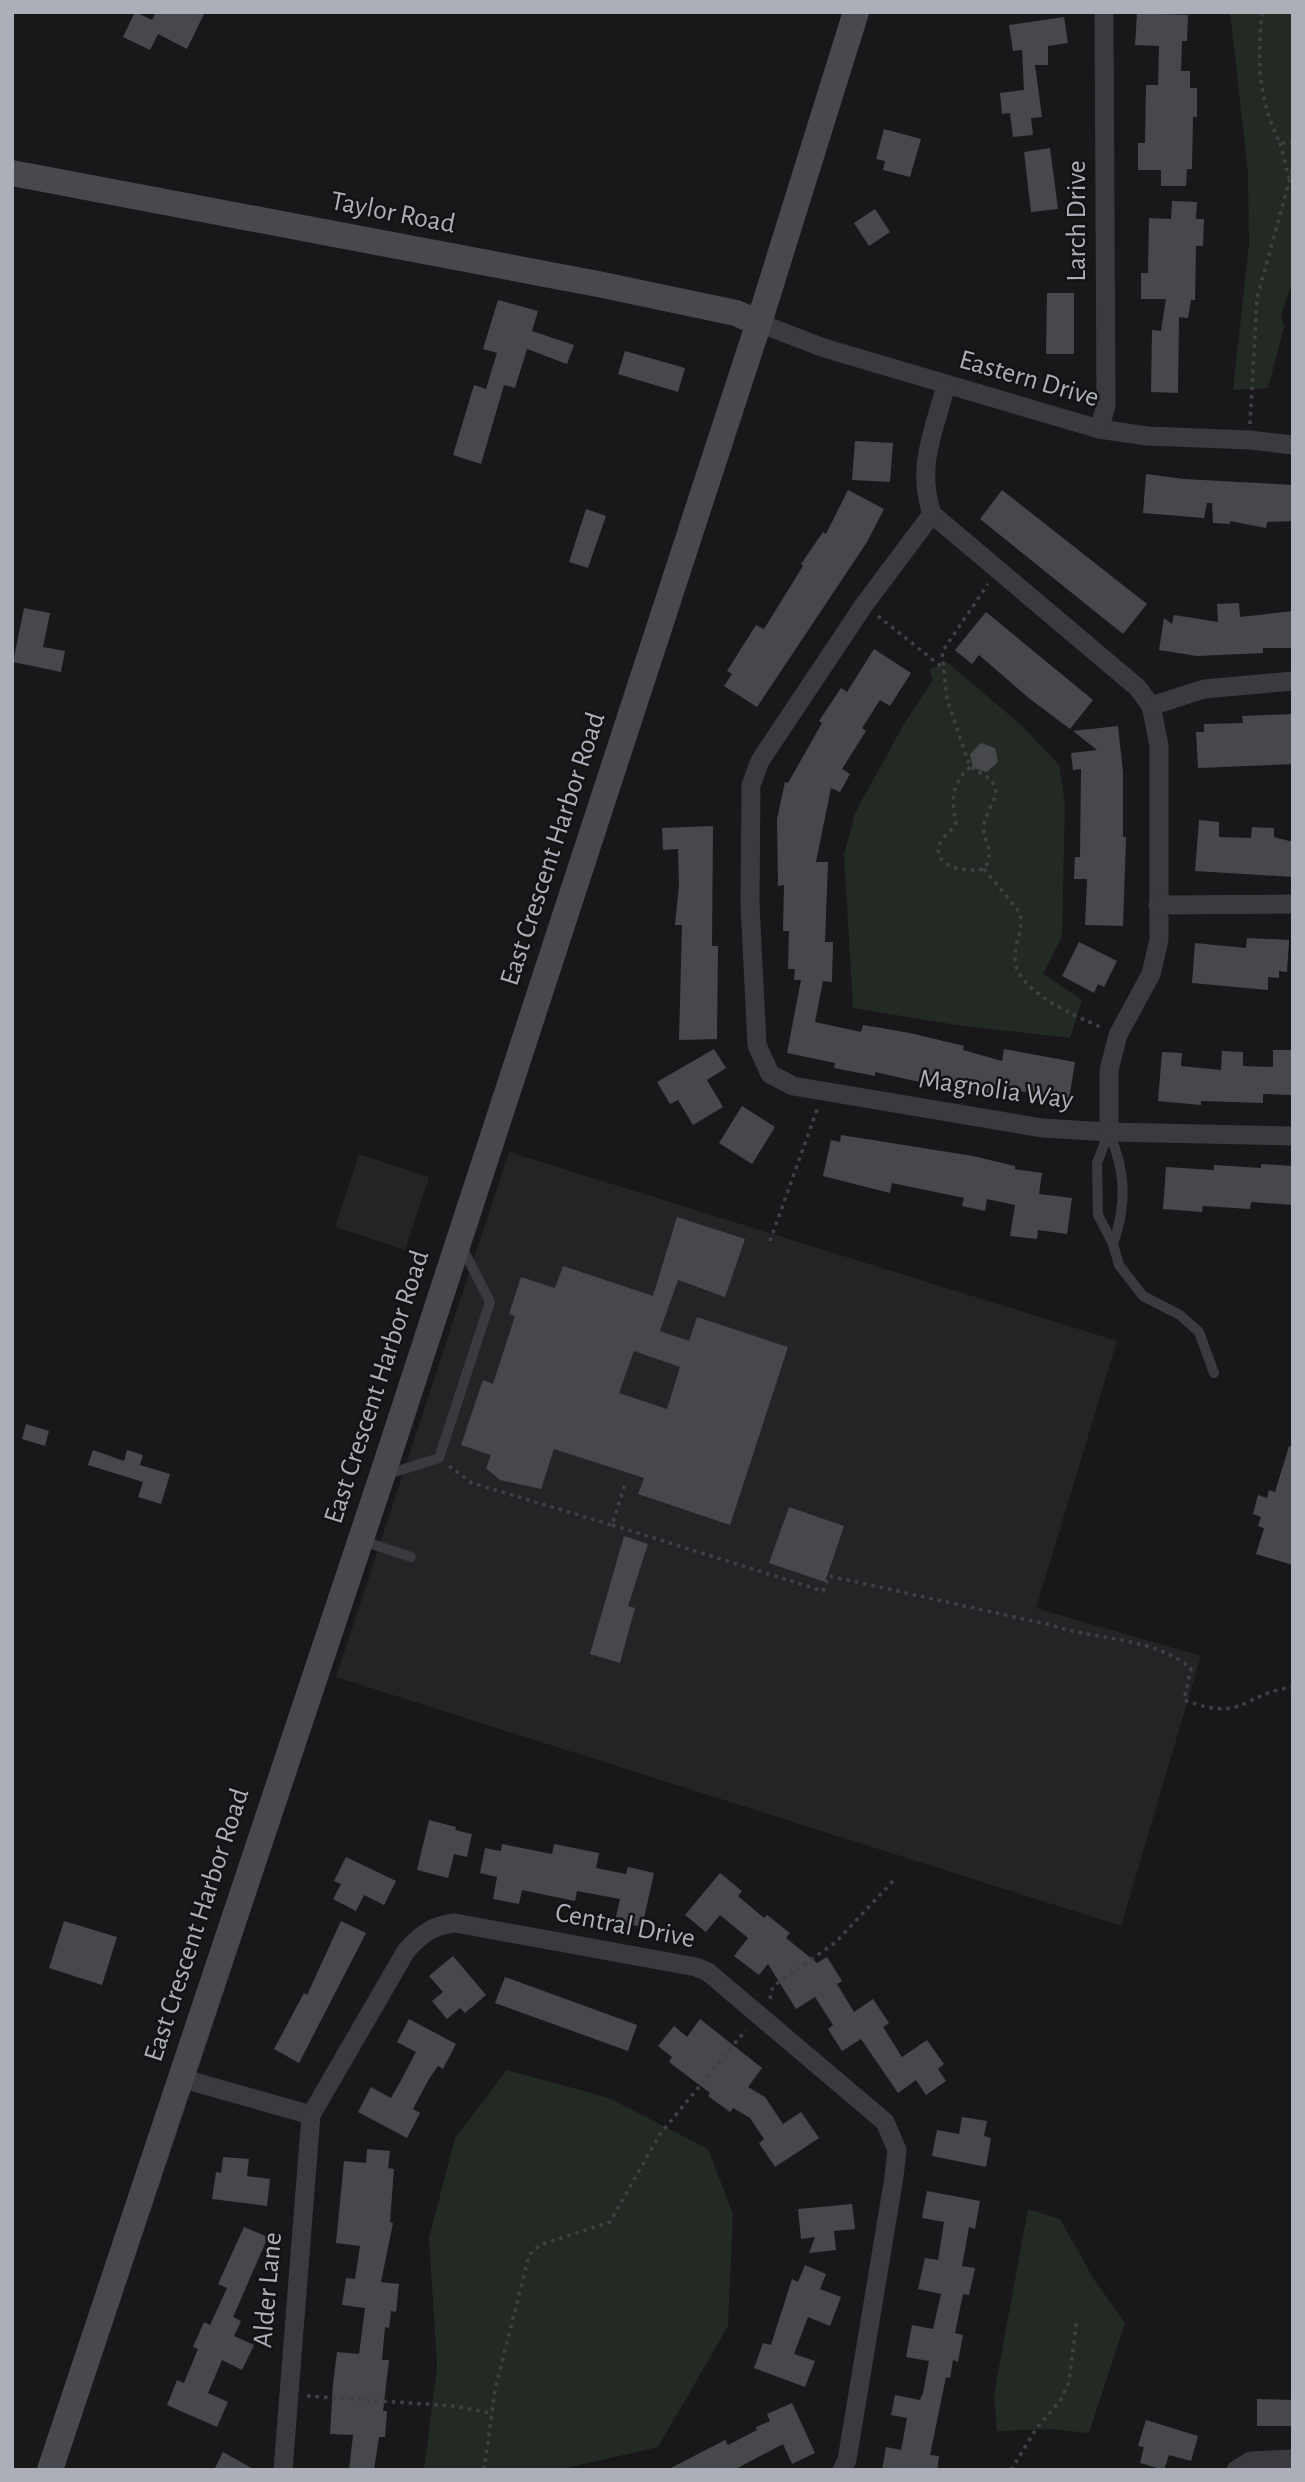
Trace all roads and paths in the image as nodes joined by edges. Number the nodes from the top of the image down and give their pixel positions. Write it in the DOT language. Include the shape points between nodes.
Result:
graph roads {
  1 [pos="856,12"];
  2 [pos="1104,12"];
  3 [pos="1262,12"];
  4 [pos="1279,143"];
  5 [pos="1293,143"];
  6 [pos="1293,169"];
  7 [pos="12,173"];
  8 [pos="1289,178"];
  9 [pos="761,318"];
  10 [pos="946,385"];
  11 [pos="1099,429"];
  12 [pos="1250,440"];
  13 [pos="1293,445"];
  14 [pos="932,514"];
  15 [pos="997,571"];
  16 [pos="864,605"];
  17 [pos="942,667"];
  18 [pos="1293,681"];
  19 [pos="1151,706"];
  20 [pos="970,767"];
  21 [pos="984,869"];
  22 [pos="1293,904"];
  23 [pos="1158,905"];
  24 [pos="1118,1035"];
  25 [pos="823,1092"];
  26 [pos="1109,1132"];
  27 [pos="1293,1136"];
  28 [pos="459,1240"];
  29 [pos="770,1241"];
  30 [pos="1114,1244"];
  31 [pos="1214,1373"];
  32 [pos="439,1458"];
  33 [pos="382,1476"];
  34 [pos="625,1484"];
  35 [pos="612,1525"];
  36 [pos="359,1539"];
  37 [pos="411,1557"];
  38 [pos="1293,1687"];
  39 [pos="893,1881"];
  40 [pos="758,2015"];
  41 [pos="180,2078"];
  42 [pos="311,2115"];
  43 [pos="1077,2318"];
  44 [pos="288,2394"];
  45 [pos="490,2413"];
  46 [pos="1293,2459"];
  47 [pos="50,2470"];
  48 [pos="283,2470"];
  49 [pos="484,2470"];
  50 [pos="842,2470"];
  51 [pos="1011,2470"];
  52 [pos="1236,2470"];
  1 -- 9 [label="street, East Crescent Harbor Road"];
  2 -- 11 [label="street, Larch Drive" via="1107,407"];
  3 -- 4 [label="path" via="1257,58 1270,123"];
  4 -- 5 [label="path"];
  4 -- 8 [label="path"];
  6 -- 8 [label="path"];
  7 -- 9 [label="street, Taylor Road"];
  8 -- 12 [label="path" via="1257,298"];
  9 -- 10 [label="street, Eastern Drive" via="824,348"];
  9 -- 28 [label="street, East Crescent Harbor Road"];
  10 -- 11 [label="street, Eastern Drive"];
  10 -- 14 [label="street" via="924,467 924,489"];
  11 -- 12 [label="street, Eastern Drive"];
  12 -- 13 [label="street, Eastern Drive"];
  14 -- 15 [label="street"];
  14 -- 16 [label="street, Magnolia Way"];
  15 -- 17 [label="path" via="942,652"];
  15 -- 19 [label="street" via="1138,688"];
  16 -- 17 [label="path"];
  16 -- 25 [label="street, Magnolia Way" via="760,761 751,785 750,904 757,1045 762,1062 778,1080"];
  17 -- 20 [label="path" via="947,699"];
  18 -- 19 [label="street" via="1204,689"];
  19 -- 23 [label="street, Magnolia Way" via="1158,746"];
  20 -- 21 [label="path" via="989,777 996,788 983,827 990,850"];
  20 -- 21 [label="path" via="956,782 952,802 956,822 941,841 939,853 959,870"];
  21 -- 24 [label="path" via="1020,913 1015,956 1020,975 1054,1005"];
  22 -- 23 [label="street"];
  23 -- 24 [label="street, Magnolia Way" via="1159,940 1151,974"];
  24 -- 26 [label="street, Magnolia Way" via="1109,1070"];
  25 -- 26 [label="street, Magnolia Way" via="1042,1128"];
  25 -- 29 [label="path"];
  26 -- 27 [label="street"];
  26 -- 30 [label="lane" via="1122,1161 1123,1216"];
  26 -- 30 [label="lane" via="1097,1163 1098,1214"];
  28 -- 32 [label="lane" via="490,1302"];
  28 -- 33 [label="street, East Crescent Harbor Road"];
  30 -- 31 [label="lane" via="1119,1265 1143,1296 1180,1315 1199,1332"];
  32 -- 33 [label="lane"];
  32 -- 35 [label="path" via="472,1483"];
  33 -- 36 [label="street, East Crescent Harbor Road"];
  34 -- 35 [label="path"];
  35 -- 38 [label="path" via="823,1591 829,1576 1074,1633 1160,1648 1191,1668 1184,1700 1209,1710 1227,1711"];
  36 -- 37 [label="lane"];
  36 -- 41 [label="street, East Crescent Harbor Road"];
  39 -- 40 [label="path" via="836,1942 774,1986 770,2001"];
  40 -- 42 [label="street, Central Drive" via="696,1967 442,1924 420,1935 406,1951"];
  40 -- 45 [label="path" via="660,2134 610,2222 540,2245 528,2255"];
  40 -- 50 [label="street, Central Drive" via="885,2122 897,2150"];
  41 -- 42 [label="street"];
  41 -- 47 [label="street, East Crescent Harbor Road"];
  42 -- 44 [label="street, Alder Lane"];
  43 -- 51 [label="path" via="1069,2382"];
  44 -- 45 [label="path" via="454,2406"];
  44 -- 48 [label="street, Alder Lane"];
  45 -- 49 [label="path"];
  46 -- 52 [label="street" via="1251,2461"];
}
